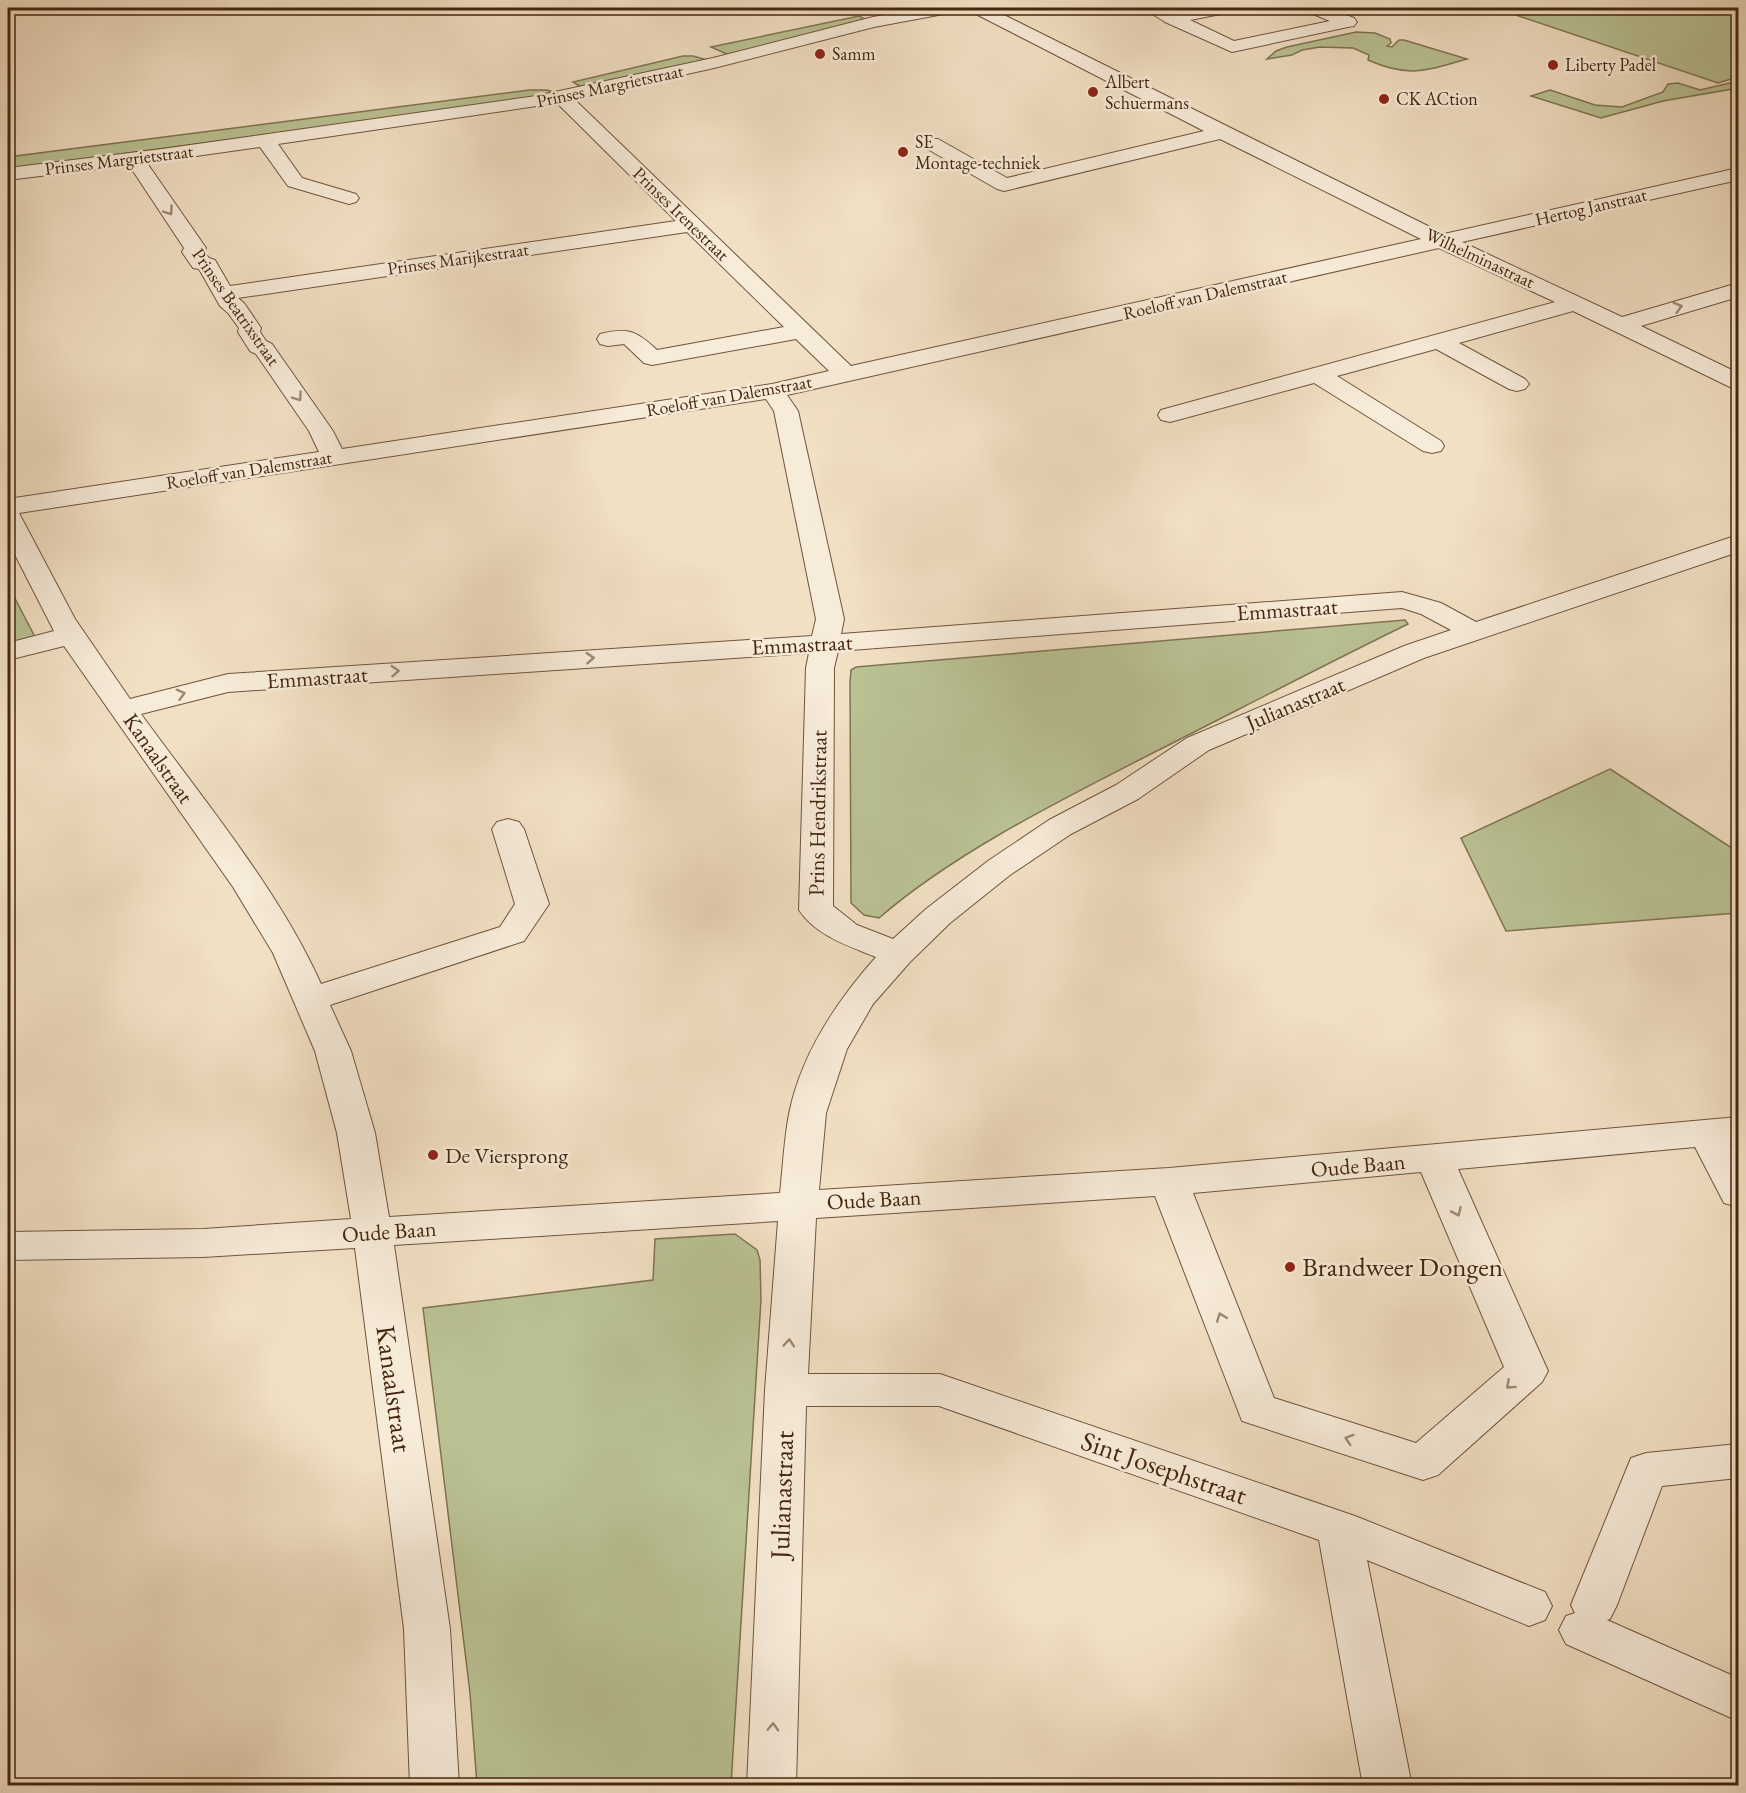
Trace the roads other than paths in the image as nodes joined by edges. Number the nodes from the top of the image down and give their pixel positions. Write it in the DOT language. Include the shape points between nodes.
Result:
graph roads {
  1 [pos="858,8"];
  2 [pos="949,8"];
  3 [pos="978,8"];
  4 [pos="1152,8"];
  5 [pos="1225,8"];
  6 [pos="1314,8"];
  7 [pos="1171,18"];
  8 [pos="882,20"];
  9 [pos="562,98"];
  10 [pos="1223,132"];
  11 [pos="266,141"];
  12 [pos="932,143"];
  13 [pos="135,159"];
  14 [pos="8,174"];
  15 [pos="1738,174"];
  16 [pos="349,198"];
  17 [pos="692,225"];
  18 [pos="1443,242"];
  19 [pos="1738,290"];
  20 [pos="223,294"];
  21 [pos="1577,303"];
  22 [pos="1622,324"];
  23 [pos="801,331"];
  24 [pos="608,339"];
  25 [pos="1439,341"];
  26 [pos="1317,374"];
  27 [pos="846,375"];
  28 [pos="1738,382"];
  29 [pos="1516,384"];
  30 [pos="772,391"];
  31 [pos="1170,414"];
  32 [pos="1432,446"];
  33 [pos="334,457"];
  34 [pos="8,507"];
  35 [pos="8,516"];
  36 [pos="1738,543"];
  37 [pos="1474,633"];
  38 [pos="71,635"];
  39 [pos="827,642"];
  40 [pos="8,652"];
  41 [pos="125,709"];
  42 [pos="508,830"];
  43 [pos="898,954"];
  44 [pos="311,999"];
  45 [pos="1722,1131"];
  46 [pos="1434,1158"];
  47 [pos="1169,1182"];
  48 [pos="1738,1193"];
  49 [pos="798,1204"];
  50 [pos="372,1231"];
  51 [pos="8,1246"];
  52 [pos="786,1390"];
  53 [pos="1738,1461"];
  54 [pos="1339,1529"];
  55 [pos="1529,1606"];
  56 [pos="1738,1700"];
  57 [pos="435,1785"];
  58 [pos="771,1785"];
  59 [pos="1388,1785"];
  1 -- 8 [label="street"];
  2 -- 8 [label="street, Prinses Margrietstraat"];
  3 -- 10 [label="street, Wilhelminastraat"];
  4 -- 7 [label="street"];
  5 -- 7 [label="street"];
  6 -- 7 [label="street" via="1348,22 1232,46"];
  8 -- 9 [label="street, Prinses Margrietstraat"];
  9 -- 11 [label="street, Prinses Margrietstraat"];
  9 -- 17 [label="street, Prinses Irenestraat"];
  10 -- 12 [label="street" via="1004,185"];
  10 -- 18 [label="street, Wilhelminastraat"];
  11 -- 13 [label="street, Prinses Margrietstraat"];
  11 -- 16 [label="street" via="295,182"];
  13 -- 14 [label="street, Prinses Margrietstraat"];
  13 -- 20 [label="street, Prinses Beatrixstraat, one-way"];
  15 -- 18 [label="street, Hertog Janstraat"];
  17 -- 20 [label="street, Prinses Marijkestraat"];
  17 -- 23 [label="street, Prinses Irenestraat"];
  18 -- 21 [label="street, Wilhelminastraat"];
  18 -- 27 [label="street, Roeloff van Dalemstraat"];
  22 -- 19 [label="street, one-way"];
  20 -- 33 [label="street, Prinses Beatrixstraat, one-way" via="321,431"];
  21 -- 22 [label="street, Wilhelminastraat"];
  21 -- 25 [label="street"];
  22 -- 28 [label="street, Wilhelminastraat"];
  23 -- 24 [label="street" via="652,358 629,337"];
  23 -- 27 [label="street, Prinses Irenestraat"];
  25 -- 26 [label="street"];
  25 -- 29 [label="street"];
  26 -- 31 [label="street"];
  26 -- 32 [label="street"];
  27 -- 30 [label="street, Roeloff van Dalemstraat"];
  30 -- 33 [label="street, Roeloff van Dalemstraat"];
  30 -- 39 [label="street, Prins Hendrikstraat" via="789,423 830,619"];
  33 -- 34 [label="street, Roeloff van Dalemstraat"];
  35 -- 38 [label="street, Kanaalstraat"];
  36 -- 37 [label="street, Julianastraat"];
  37 -- 39 [label="street, Emmastraat" via="1427,605 1402,600"];
  37 -- 43 [label="street, Julianastraat" via="1414,652 1198,744 1127,792 1060,827 999,868 938,916"];
  38 -- 40 [label="street"];
  38 -- 41 [label="street, Kanaalstraat"];
  41 -- 39 [label="street, Emmastraat, one-way" via="228,683"];
  39 -- 43 [label="street, Prins Hendrikstraat" via="820,668 816,910 845,932"];
  41 -- 44 [label="street, Kanaalstraat" via="248,885 290,953"];
  42 -- 44 [label="street" via="532,904 512,934"];
  43 -- 49 [label="street" via="859,998 829,1049 808,1113"];
  44 -- 50 [label="street, Kanaalstraat" via="333,1051 356,1133"];
  45 -- 46 [label="street, Oude Baan"];
  45 -- 48 [label="street"];
  46 -- 47 [label="street, Oude Baan"];
  46 -- 47 [label="street, one-way" via="1527,1371 1423,1463 1257,1409"];
  47 -- 49 [label="street, Oude Baan"];
  49 -- 50 [label="street, Oude Baan"];
  52 -- 49 [label="street, Julianastraat, one-way"];
  50 -- 51 [label="street, Oude Baan" via="203,1243"];
  50 -- 57 [label="street, Kanaalstraat" via="427,1629"];
  52 -- 54 [label="street, Sint Josephstraat" via="940,1390"];
  58 -- 52 [label="street, Julianastraat, one-way"];
  53 -- 56 [label="street" via="1646,1470 1588,1618"];
  54 -- 55 [label="street, Sint Josephstraat"];
  54 -- 59 [label="street"];
}
